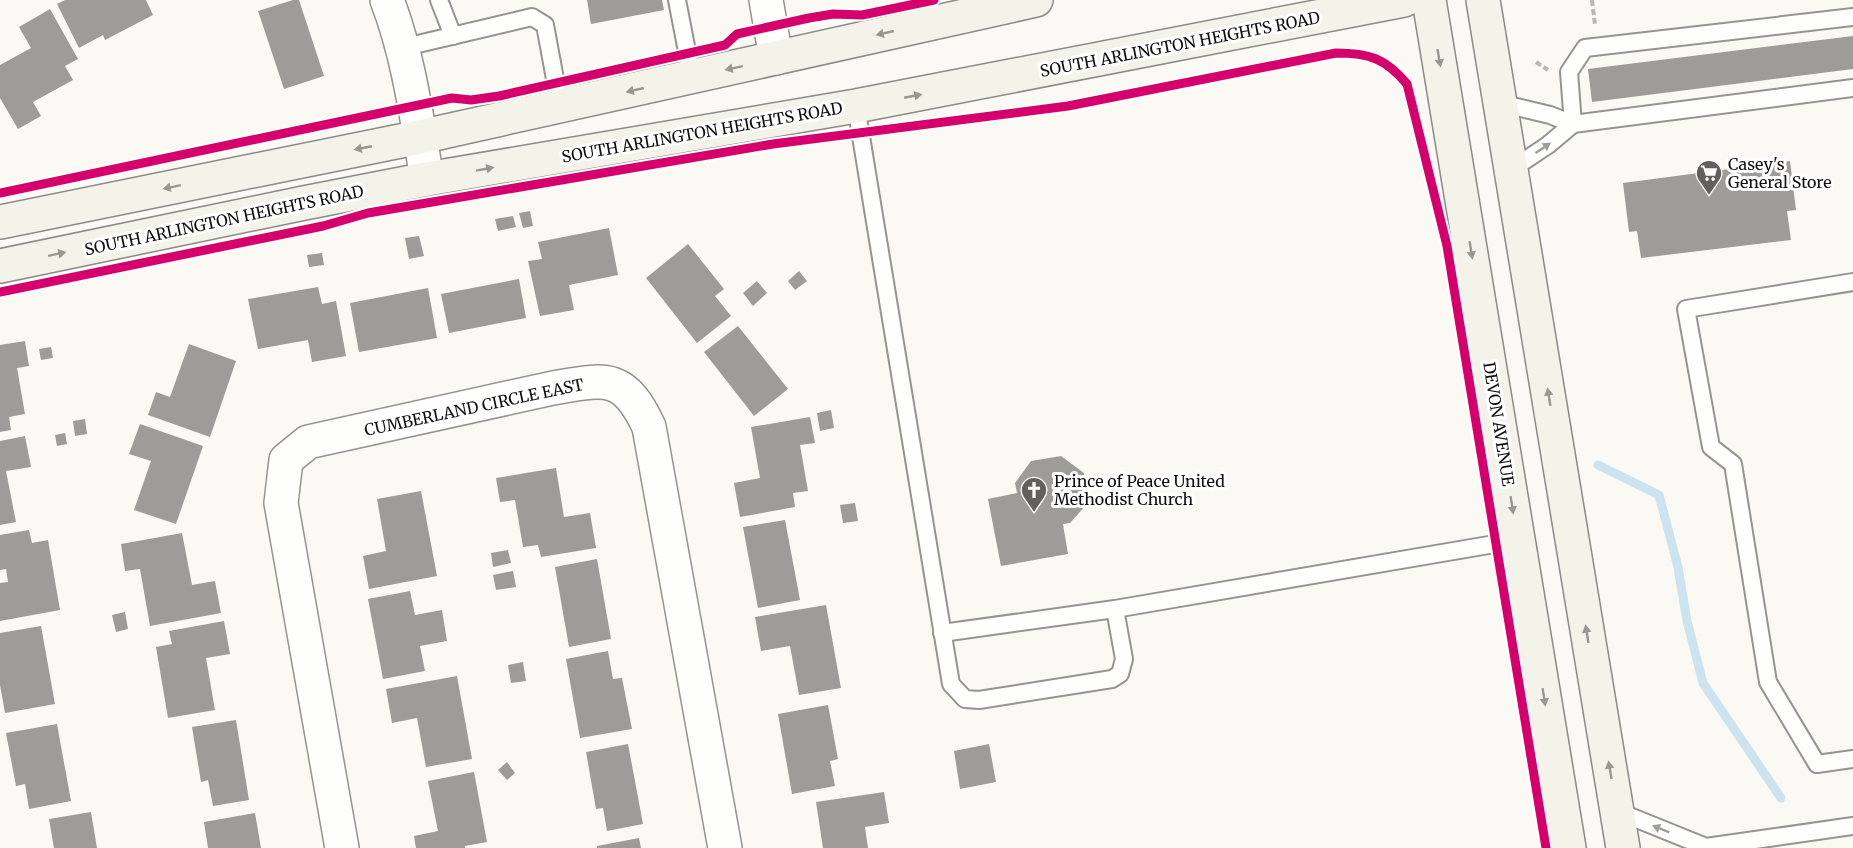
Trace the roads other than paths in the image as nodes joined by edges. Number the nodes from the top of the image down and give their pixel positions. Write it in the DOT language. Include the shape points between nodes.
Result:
graph roads {
  1 [pos="387,0"];
  2 [pos="440,0"];
  3 [pos="677,0"];
  4 [pos="766,0"];
  5 [pos="1036,0"];
  6 [pos="1404,0"];
  7 [pos="1429,0"];
  8 [pos="1483,0"];
  9 [pos="1853,17"];
  10 [pos="453,36"];
  11 [pos="401,48"];
  12 [pos="776,58"];
  13 [pos="692,77"];
  14 [pos="1853,88"];
  15 [pos="1500,104"];
  16 [pos="560,106"];
  17 [pos="856,106"];
  18 [pos="1573,124"];
  19 [pos="420,137"];
  20 [pos="1512,169"];
  21 [pos="428,179"];
  22 [pos="0,222"];
  23 [pos="0,266"];
  24 [pos="1853,282"];
  25 [pos="1518,540"];
  26 [pos="1115,609"];
  27 [pos="942,633"];
  28 [pos="1853,759"];
  29 [pos="1617,811"];
  30 [pos="1853,826"];
  31 [pos="342,848"];
  32 [pos="724,848"];
  33 [pos="1569,848"];
  34 [pos="1623,848"];
  35 [pos="1706,848"];
  1 -- 11 [label="street"];
  2 -- 10 [label="lane"];
  3 -- 13 [label="lane"];
  4 -- 12 [label="street"];
  5 -- 12 [label="main road, one-way"];
  17 -- 6 [label="main road, SOUTH ARLINGTON HEIGHTS ROAD, one-way"];
  7 -- 25 [label="main road, DEVON AVENUE, one-way"];
  8 -- 15 [label="main road"];
  9 -- 18 [label="lane" via="1585,48 1569,72"];
  10 -- 11 [label="lane"];
  10 -- 16 [label="lane" via="532,17 544,25"];
  11 -- 19 [label="street"];
  12 -- 13 [label="main road, one-way"];
  13 -- 16 [label="main road, one-way"];
  14 -- 18 [label="lane"];
  15 -- 18 [label="lane"];
  15 -- 20 [label="main road"];
  16 -- 19 [label="main road"];
  21 -- 17 [label="main road, SOUTH ARLINGTON HEIGHTS ROAD, one-way"];
  17 -- 27 [label="lane"];
  20 -- 18 [label="lane, one-way"];
  19 -- 21 [label="street"];
  19 -- 22 [label="main road, one-way"];
  29 -- 20 [label="main road, one-way"];
  23 -- 21 [label="main road, SOUTH ARLINGTON HEIGHTS ROAD, one-way"];
  24 -- 28 [label="lane" via="1686,309 1711,447 1733,464 1768,682 1817,764"];
  25 -- 26 [label="lane"];
  25 -- 33 [label="main road, DEVON AVENUE, one-way"];
  26 -- 27 [label="lane"];
  26 -- 27 [label="lane" via="1125,659 1120,674 1112,679 979,700 965,699 951,684"];
  29 -- 34 [label="main road"];
  35 -- 29 [label="lane, one-way"];
  30 -- 35 [label="lane"];
  31 -- 32 [label="street, CUMBERLAND CIRCLE EAST" via="281,503 286,460 308,442 553,388 609,382 625,390 639,404 649,427"];
}
